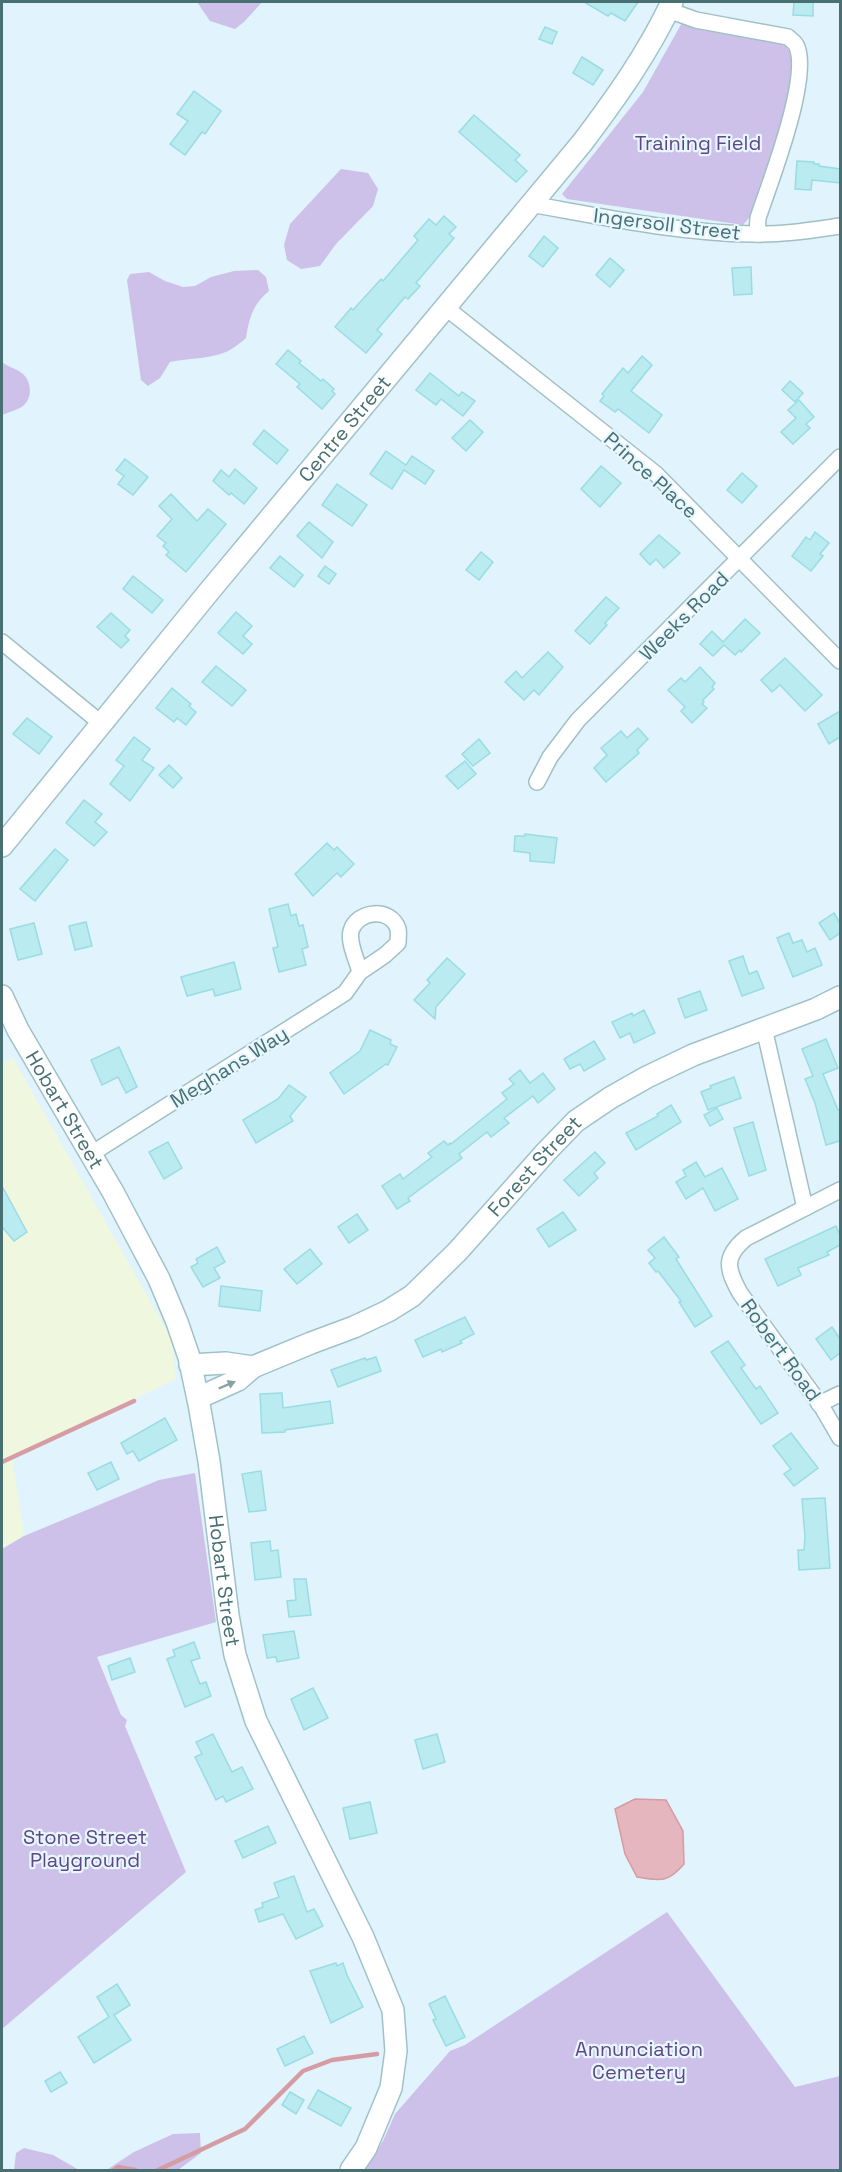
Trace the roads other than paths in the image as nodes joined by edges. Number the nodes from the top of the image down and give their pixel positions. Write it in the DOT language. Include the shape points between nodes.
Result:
graph roads {
  1 [pos="670,6"];
  2 [pos="530,204"];
  3 [pos="840,226"];
  4 [pos="757,234"];
  5 [pos="445,307"];
  6 [pos="840,456"];
  7 [pos="740,559"];
  8 [pos="2,642"];
  9 [pos="840,661"];
  10 [pos="102,724"];
  11 [pos="537,782"];
  12 [pos="2,846"];
  13 [pos="360,972"];
  14 [pos="2,996"];
  15 [pos="840,997"];
  16 [pos="764,1028"];
  17 [pos="91,1154"];
  18 [pos="840,1190"];
  19 [pos="805,1208"];
  20 [pos="190,1365"];
  21 [pos="253,1367"];
  22 [pos="840,1394"];
  23 [pos="198,1398"];
  24 [pos="819,1404"];
  25 [pos="840,1438"];
  26 [pos="351,2170"];
  1 -- 2 [label="main road, Centre Street" via="618,94"];
  1 -- 4 [label="street" via="696,20 788,37 797,46 798,94 758,218"];
  2 -- 4 [label="street, Ingersoll Street" via="709,233"];
  2 -- 5 [label="main road, Centre Street"];
  3 -- 4 [label="street, Ingersoll Street"];
  5 -- 7 [label="street, Prince Place" via="641,462"];
  5 -- 10 [label="main road, Centre Street"];
  6 -- 7 [label="street, Weeks Road"];
  7 -- 9 [label="street, Prince Place"];
  7 -- 11 [label="street, Weeks Road" via="578,720"];
  8 -- 10 [label="street"];
  10 -- 12 [label="main road, Centre Street"];
  13 -- 17 [label="street, Meghans Way" via="345,993"];
  14 -- 17 [label="main road, Hobart Street"];
  15 -- 16 [label="main road, Forest Street"];
  16 -- 19 [label="street"];
  16 -- 21 [label="main road, Forest Street" via="647,1077 576,1121 458,1252 412,1296 354,1327"];
  17 -- 20 [label="main road, Hobart Street" via="159,1279"];
  18 -- 19 [label="street"];
  19 -- 24 [label="street, Robert Road" via="746,1239 735,1248 729,1265 740,1293"];
  20 -- 21 [label="main road, Forest Street" via="226,1363"];
  20 -- 23 [label="main road, Hobart Street"];
  23 -- 21 [label="main road, Forest Street, one-way" via="238,1380"];
  22 -- 24 [label="street"];
  23 -- 26 [label="main road, Hobart Street" via="235,1655 256,1721 363,1937 393,2010 396,2051 391,2088 366,2148"];
  24 -- 25 [label="street, Robert Road"];
}
